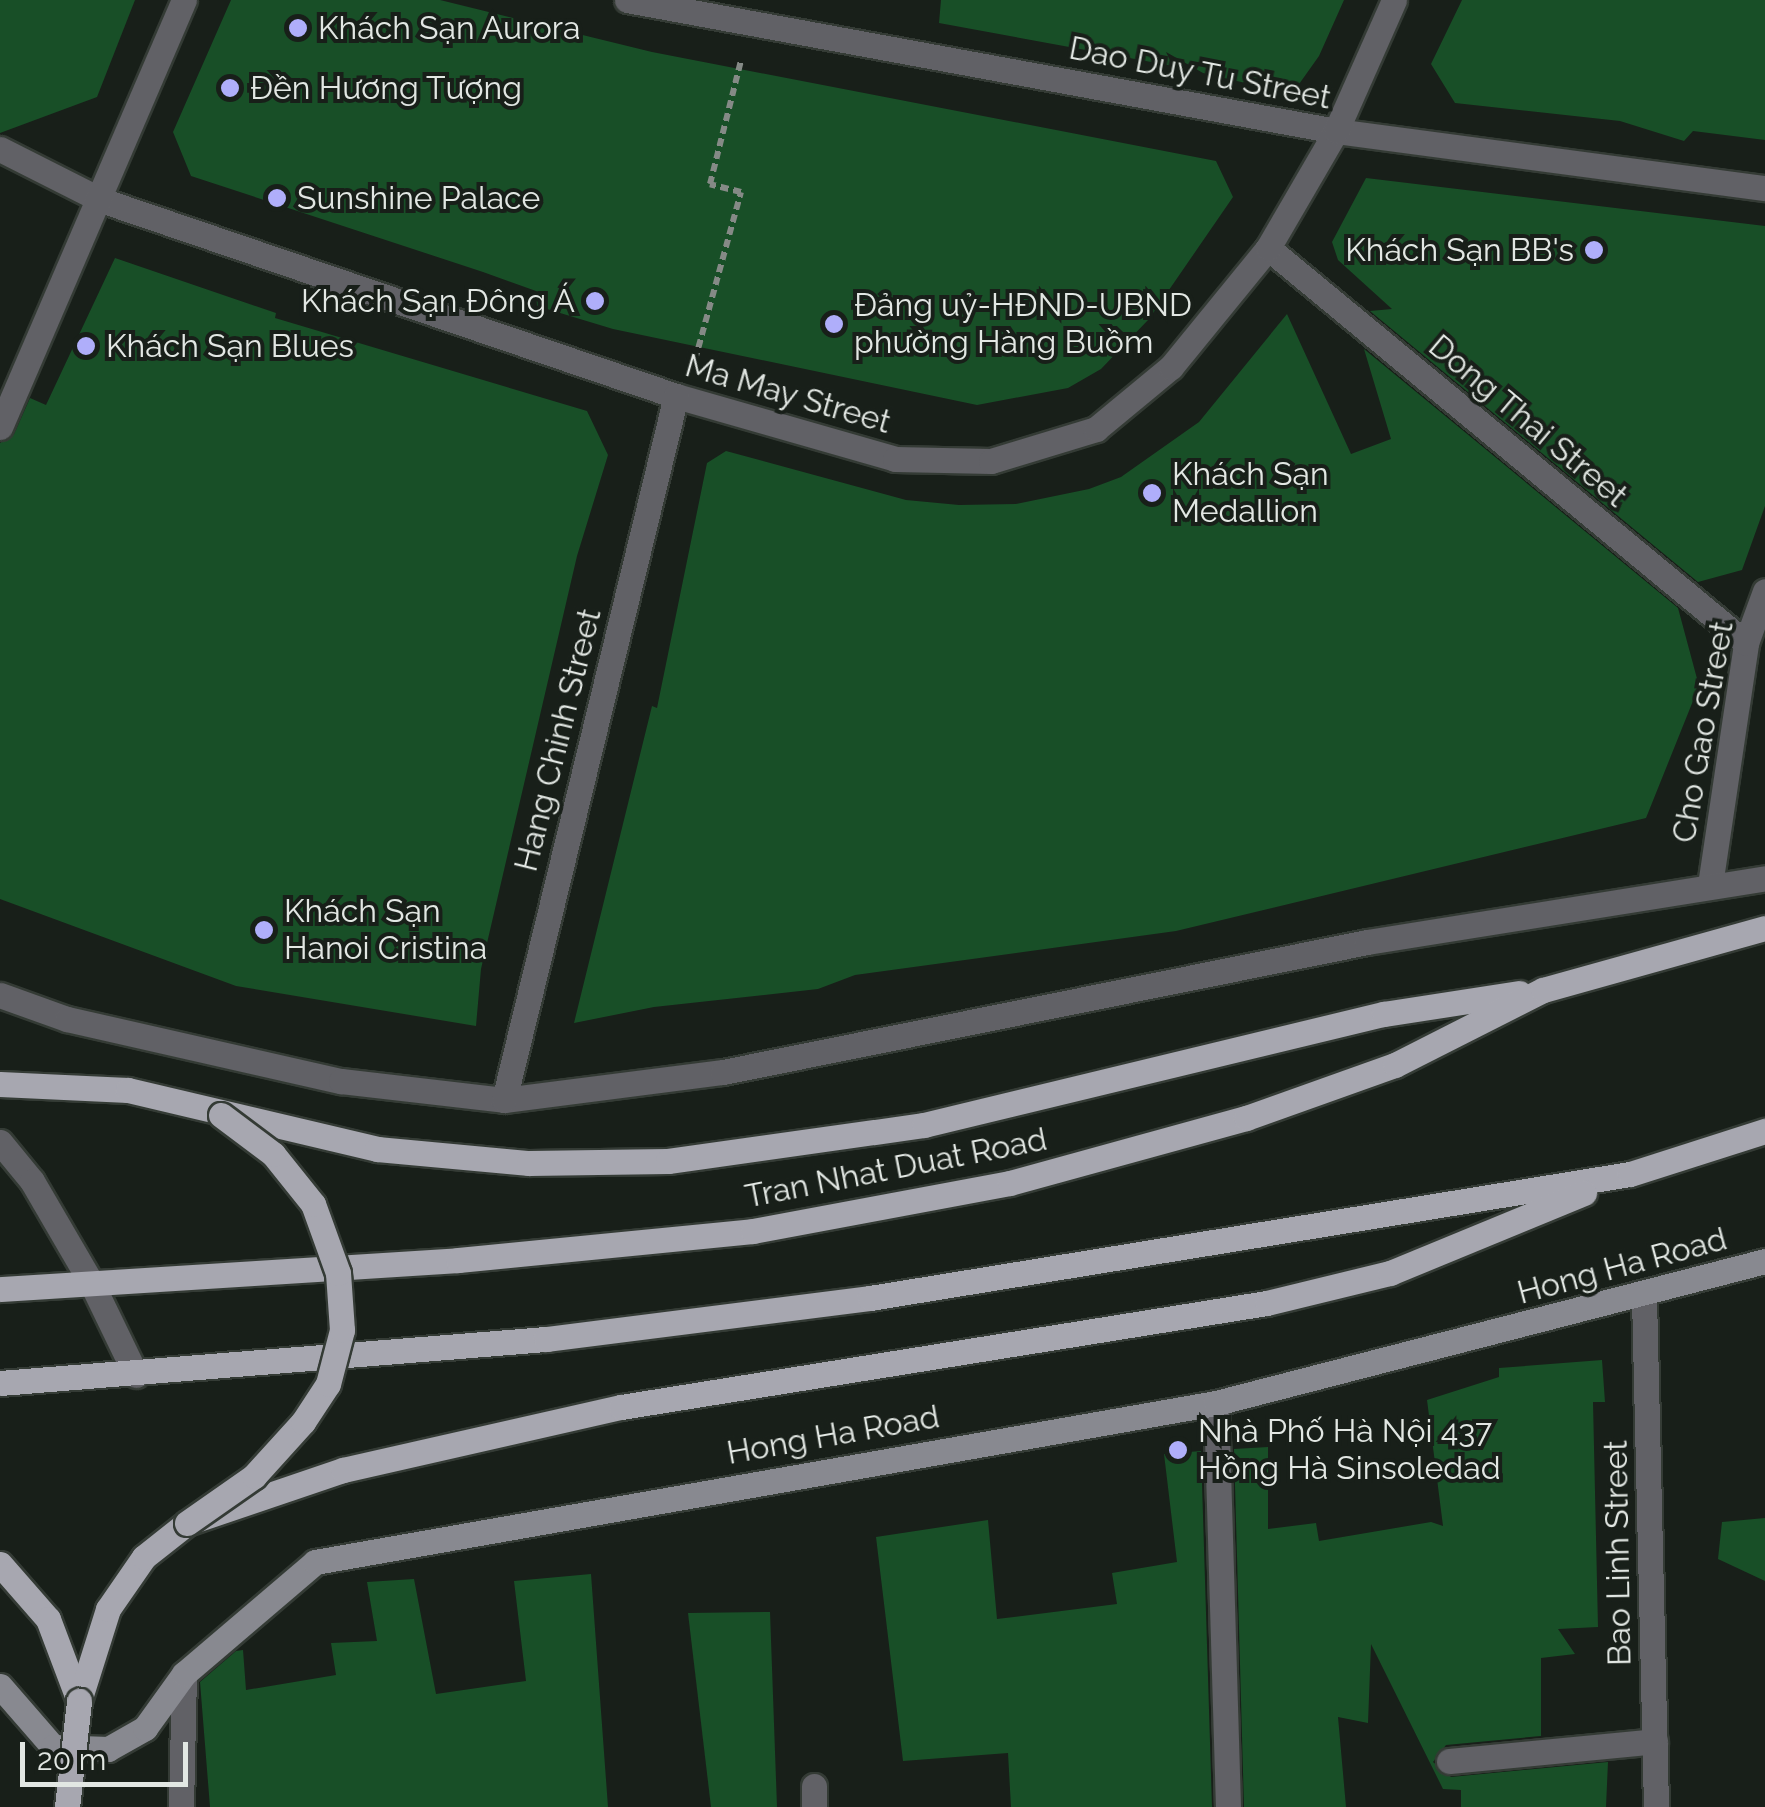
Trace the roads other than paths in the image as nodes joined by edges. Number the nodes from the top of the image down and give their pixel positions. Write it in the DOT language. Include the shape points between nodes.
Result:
graph roads {
  1 [pos="184,0"];
  2 [pos="628,0"];
  3 [pos="1394,0"];
  4 [pos="711,8"];
  5 [pos="1336,132"];
  6 [pos="0,149"];
  7 [pos="1765,188"];
  8 [pos="102,200"];
  9 [pos="1268,248"];
  10 [pos="676,396"];
  11 [pos="0,427"];
  12 [pos="1765,591"];
  13 [pos="1746,643"];
  14 [pos="1765,878"];
  15 [pos="1710,885"];
  16 [pos="1765,928"];
  17 [pos="1543,990"];
  18 [pos="0,995"];
  19 [pos="0,1084"];
  20 [pos="504,1100"];
  21 [pos="221,1115"];
  22 [pos="1765,1131"];
  23 [pos="0,1142"];
  24 [pos="1630,1174"];
  25 [pos="1765,1261"];
  26 [pos="92,1284"];
  27 [pos="0,1289"];
  28 [pos="1644,1297"];
  29 [pos="136,1374"];
  30 [pos="3,1378"];
  31 [pos="1216,1404"];
  32 [pos="187,1523"];
  33 [pos="0,1564"];
  34 [pos="184,1674"];
  35 [pos="0,1686"];
  36 [pos="79,1701"];
  37 [pos="1654,1741"];
  38 [pos="1449,1761"];
  39 [pos="67,1807"];
  40 [pos="181,1807"];
  41 [pos="1228,1807"];
  42 [pos="1656,1807"];
  1 -- 8 [label="street"];
  2 -- 4 [label="street, Dao Duy Tu Street"];
  3 -- 5 [label="street, Ma May Street"];
  4 -- 5 [label="street, Dao Duy Tu Street"];
  5 -- 7 [label="street, Dao Duy Tu Street"];
  5 -- 9 [label="street, Ma May Street"];
  6 -- 8 [label="street, Ma May Street"];
  8 -- 10 [label="street, Ma May Street"];
  8 -- 11 [label="street"];
  9 -- 10 [label="street, Ma May Street" via="1134,402 1096,429 991,462 895,458"];
  9 -- 13 [label="street, Dong Thai Street"];
  10 -- 20 [label="street, Hang Chinh Street"];
  12 -- 13 [label="street, Cho Gao Street"];
  13 -- 15 [label="street, Cho Gao Street"];
  14 -- 15 [label="street"];
  15 -- 20 [label="street" via="1367,942 723,1072"];
  16 -- 17 [label="main road, Tran Nhat Duat Road"];
  17 -- 21 [label="main road" via="1384,1014 924,1125 668,1162 529,1163 377,1149"];
  17 -- 26 [label="main road, Tran Nhat Duat Road" via="1358,1078 1246,1118 1010,1183 753,1230 458,1260"];
  18 -- 20 [label="street" via="67,1019 342,1082"];
  19 -- 21 [label="main road" via="128,1090"];
  21 -- 32 [label="main road, bridge" via="273,1154 313,1204 338,1273 342,1330 328,1384 303,1422 254,1476"];
  22 -- 24 [label="main road"];
  23 -- 26 [label="street" via="32,1181"];
  24 -- 29 [label="main road" via="870,1298 546,1339"];
  24 -- 32 [label="main road, bridge" via="1390,1274 1266,1303 621,1408 343,1470"];
  25 -- 28 [label="street, Hong Ha Road"];
  26 -- 27 [label="main road, Tran Nhat Duat Road"];
  26 -- 29 [label="street"];
  28 -- 31 [label="street, Hong Ha Road"];
  28 -- 37 [label="street, Bao Linh Street"];
  29 -- 30 [label="main road"];
  31 -- 34 [label="street, Hong Ha Road" via="315,1562"];
  31 -- 41 [label="street"];
  32 -- 36 [label="main road" via="144,1557 108,1609"];
  33 -- 36 [label="main road" via="48,1619"];
  34 -- 35 [label="street, Hong Ha Road" via="145,1728 108,1749 53,1747"];
  34 -- 40 [label="street"];
  36 -- 39 [label="main road, bridge"];
  37 -- 38 [label="street"];
  37 -- 42 [label="street, Bao Linh Street"];
}
